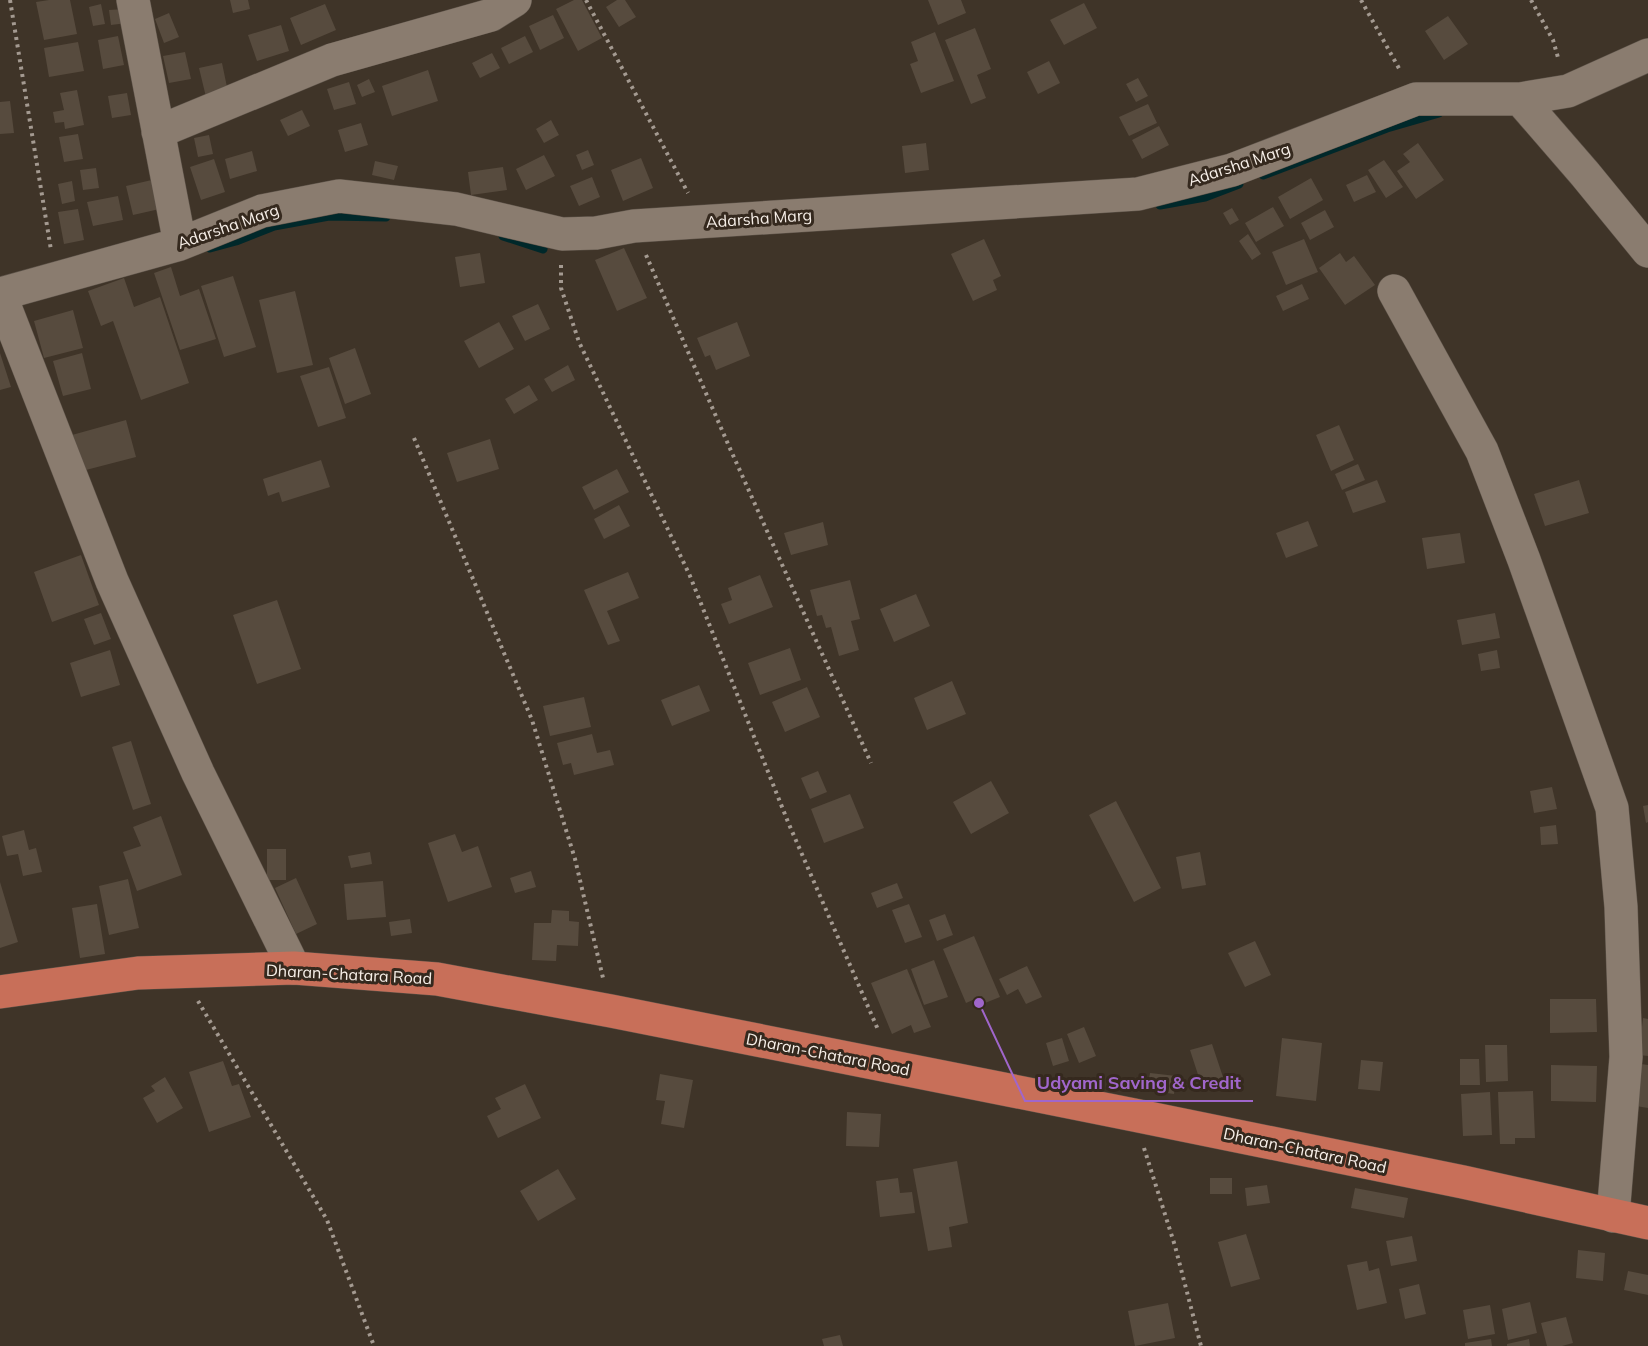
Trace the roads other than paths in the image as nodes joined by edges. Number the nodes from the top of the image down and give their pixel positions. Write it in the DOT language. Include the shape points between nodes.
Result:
graph roads {
  1 [pos="133,0"];
  2 [pos="515,0"];
  3 [pos="1648,55"];
  4 [pos="1520,99"];
  5 [pos="158,132"];
  6 [pos="180,244"];
  7 [pos="1648,251"];
  8 [pos="1394,291"];
  9 [pos="0,294"];
  10 [pos="294,968"];
  11 [pos="0,992"];
  12 [pos="1613,1216"];
  13 [pos="1648,1223"];
  1 -- 5 [label="street"];
  2 -- 5 [label="street" via="490,15 332,60"];
  3 -- 4 [label="street, Adarsha Marg" via="1568,91"];
  4 -- 6 [label="street, Adarsha Marg" via="1416,99 1232,170 1138,194 562,234 456,209 339,196 262,211"];
  4 -- 7 [label="street"];
  5 -- 6 [label="street"];
  6 -- 9 [label="street, Adarsha Marg"];
  8 -- 12 [label="street" via="1482,451 1612,808 1626,1057"];
  9 -- 10 [label="street" via="112,581 198,772"];
  10 -- 11 [label="main road, Dharan-Chatara Road" via="138,973"];
  10 -- 12 [label="main road, Dharan-Chatara Road" via="437,979 611,1011 1463,1182"];
  12 -- 13 [label="main road, Dharan-Chatara Road"];
}
